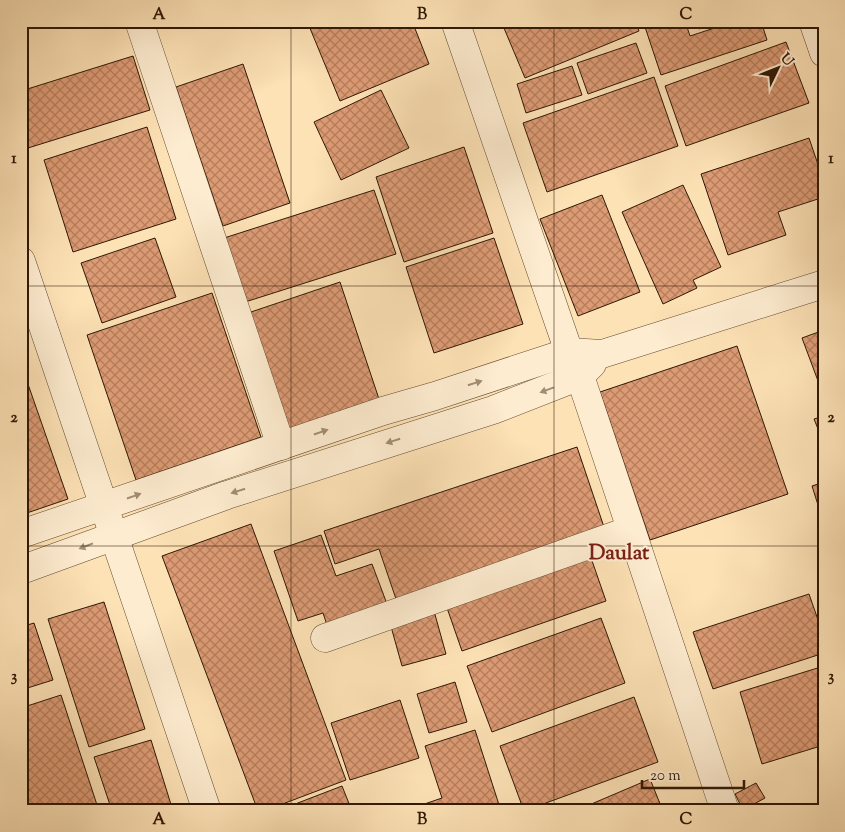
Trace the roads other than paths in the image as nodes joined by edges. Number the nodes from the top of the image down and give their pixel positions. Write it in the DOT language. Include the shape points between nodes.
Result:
graph roads {
  1 [pos="139,21"];
  2 [pos="455,21"];
  3 [pos="813,21"];
  4 [pos="824,53"];
  5 [pos="21,261"];
  6 [pos="824,284"];
  7 [pos="574,364"];
  8 [pos="281,446"];
  9 [pos="103,506"];
  10 [pos="632,530"];
  11 [pos="21,534"];
  12 [pos="114,536"];
  13 [pos="21,570"];
  14 [pos="325,638"];
  15 [pos="207,811"];
  16 [pos="725,811"];
  1 -- 8 [label="street"];
  2 -- 7 [label="street"];
  3 -- 4 [label="street"];
  5 -- 9 [label="street"];
  6 -- 7 [label="street"];
  8 -- 7 [label="street, one-way" via="435,396"];
  7 -- 10 [label="street"];
  7 -- 12 [label="street, one-way" via="493,410 275,479"];
  9 -- 8 [label="street, one-way"];
  9 -- 11 [label="street"];
  9 -- 12 [label="street"];
  10 -- 14 [label="street"];
  10 -- 16 [label="street"];
  12 -- 13 [label="street, one-way"];
  12 -- 15 [label="street"];
}
